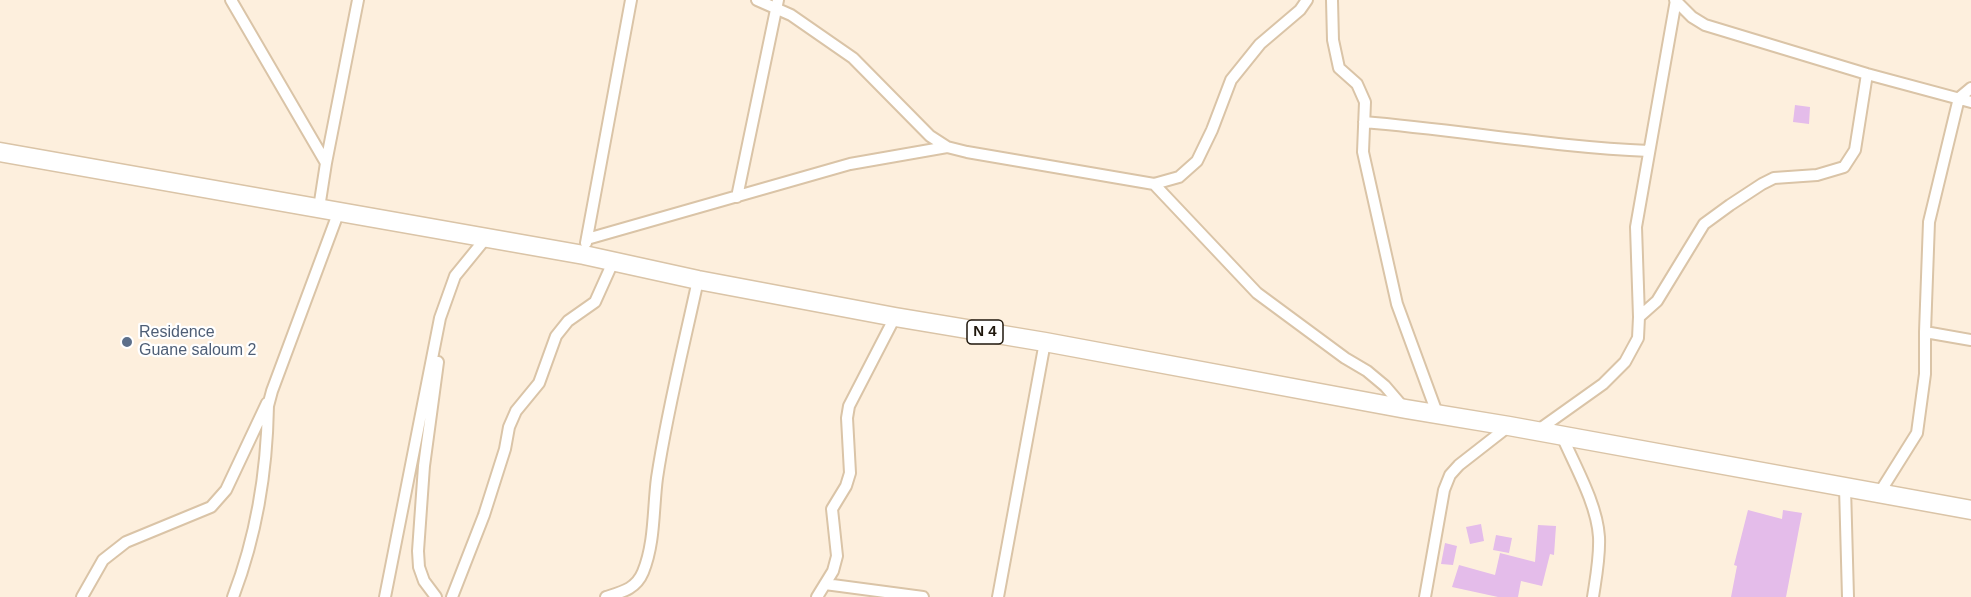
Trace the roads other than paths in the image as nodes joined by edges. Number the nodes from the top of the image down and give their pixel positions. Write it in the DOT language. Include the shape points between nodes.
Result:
graph roads {
  1 [pos="231,0"];
  2 [pos="358,0"];
  3 [pos="631,0"];
  4 [pos="758,0"];
  5 [pos="1307,0"];
  6 [pos="1332,0"];
  7 [pos="1676,0"];
  8 [pos="777,4"];
  9 [pos="1867,74"];
  10 [pos="1971,88"];
  11 [pos="1959,98"];
  12 [pos="1971,102"];
  13 [pos="1364,122"];
  14 [pos="947,147"];
  15 [pos="1650,151"];
  16 [pos="0,152"];
  17 [pos="326,163"];
  18 [pos="1154,184"];
  19 [pos="737,197"];
  20 [pos="319,208"];
  21 [pos="339,211"];
  22 [pos="486,238"];
  23 [pos="586,247"];
  24 [pos="613,262"];
  25 [pos="698,280"];
  26 [pos="895,317"];
  27 [pos="1639,317"];
  28 [pos="438,332"];
  29 [pos="1925,332"];
  30 [pos="1971,340"];
  31 [pos="1045,342"];
  32 [pos="272,391"];
  33 [pos="1406,409"];
  34 [pos="1437,413"];
  35 [pos="1509,426"];
  36 [pos="1537,431"];
  37 [pos="1563,436"];
  38 [pos="1845,487"];
  39 [pos="1880,492"];
  40 [pos="1971,510"];
  41 [pos="825,584"];
  42 [pos="82,597"];
  43 [pos="233,597"];
  44 [pos="385,597"];
  45 [pos="436,597"];
  46 [pos="452,597"];
  47 [pos="606,597"];
  48 [pos="817,597"];
  49 [pos="923,597"];
  50 [pos="998,597"];
  51 [pos="1425,597"];
  52 [pos="1593,597"];
  53 [pos="1848,597"];
  1 -- 17 [label="street"];
  2 -- 17 [label="street"];
  3 -- 23 [label="street"];
  4 -- 8 [label="street"];
  5 -- 18 [label="street" via="1260,44 1231,80 1197,161 1179,177"];
  6 -- 13 [label="street" via="1339,68 1357,84 1365,102"];
  7 -- 9 [label="street" via="1705,25"];
  7 -- 15 [label="street"];
  8 -- 14 [label="street" via="853,58 930,136"];
  8 -- 19 [label="street"];
  9 -- 11 [label="street"];
  9 -- 27 [label="street" via="1855,150 1844,167 1817,176 1774,178 1704,224 1657,301"];
  10 -- 11 [label="street"];
  11 -- 12 [label="street"];
  11 -- 29 [label="street" via="1929,222"];
  13 -- 15 [label="street" via="1587,148"];
  13 -- 34 [label="street" via="1363,152 1397,304"];
  14 -- 18 [label="street"];
  14 -- 19 [label="street" via="850,164"];
  15 -- 27 [label="street" via="1636,227"];
  16 -- 20 [label="main road, N 4"];
  17 -- 20 [label="street"];
  18 -- 33 [label="street" via="1257,293 1366,371"];
  19 -- 23 [label="street"];
  20 -- 21 [label="main road, N 4"];
  21 -- 22 [label="main road, N 4"];
  21 -- 32 [label="street"];
  22 -- 23 [label="main road, N 4"];
  22 -- 28 [label="street" via="455,276"];
  23 -- 24 [label="main road, N 4"];
  24 -- 25 [label="main road, N 4"];
  24 -- 46 [label="street" via="595,302 568,321 556,336 539,383 508,427 506,449"];
  25 -- 26 [label="main road, N 4"];
  25 -- 47 [label="street" via="657,477 646,561 634,585"];
  26 -- 31 [label="main road, N 4"];
  26 -- 41 [label="street" via="849,406 850,473 832,509 837,556"];
  27 -- 36 [label="street" via="1638,338 1625,362 1603,384"];
  28 -- 44 [label="street"];
  28 -- 45 [label="street" via="439,356 424,466 418,551 418,567"];
  29 -- 30 [label="street"];
  29 -- 39 [label="street" via="1925,374 1917,433"];
  31 -- 33 [label="main road, N 4"];
  31 -- 50 [label="street"];
  32 -- 42 [label="street" via="226,490 211,507 126,542 103,560"];
  32 -- 43 [label="street" via="260,496 251,542"];
  33 -- 34 [label="main road, N 4"];
  34 -- 35 [label="main road, N 4"];
  35 -- 36 [label="main road, N 4"];
  35 -- 51 [label="street" via="1450,475"];
  36 -- 37 [label="main road, N 4"];
  37 -- 38 [label="main road, N 4"];
  37 -- 52 [label="street" via="1595,514 1599,535"];
  38 -- 39 [label="main road, N 4"];
  38 -- 53 [label="street"];
  39 -- 40 [label="main road, N 4"];
  41 -- 48 [label="street"];
  41 -- 49 [label="street"];
}
